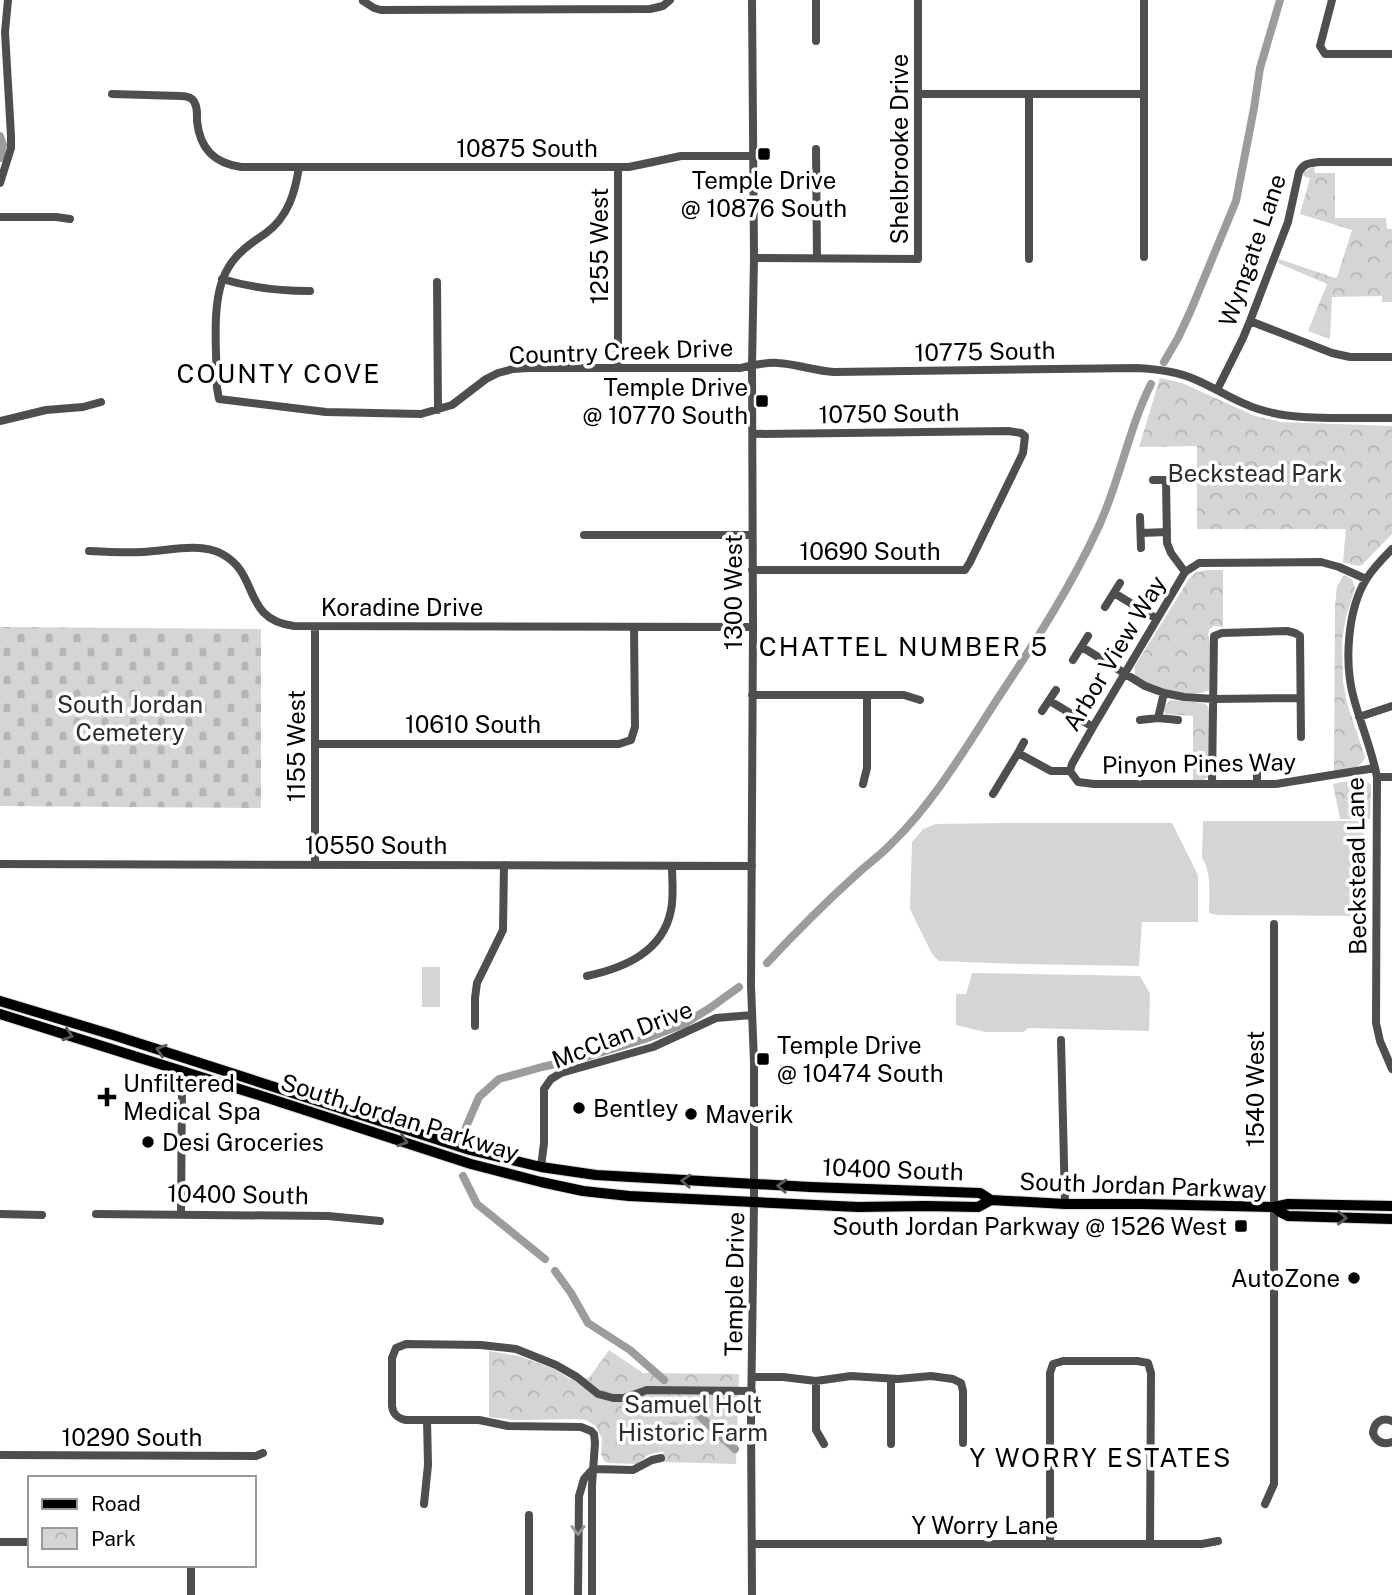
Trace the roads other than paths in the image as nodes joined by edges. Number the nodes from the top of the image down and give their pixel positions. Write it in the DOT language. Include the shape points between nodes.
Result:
graph roads {
  1 [pos="8,0"];
  2 [pos="670,0"];
  3 [pos="752,0"];
  4 [pos="816,0"];
  5 [pos="918,0"];
  6 [pos="1144,0"];
  7 [pos="1332,0"];
  8 [pos="363,1"];
  9 [pos="816,41"];
  10 [pos="1392,54"];
  11 [pos="111,94"];
  12 [pos="918,94"];
  13 [pos="1028,94"];
  14 [pos="1144,94"];
  15 [pos="816,149"];
  16 [pos="753,156"];
  17 [pos="1392,162"];
  18 [pos="299,167"];
  19 [pos="618,167"];
  20 [pos="0,183"];
  21 [pos="0,217"];
  22 [pos="70,219"];
  23 [pos="1144,257"];
  24 [pos="754,258"];
  25 [pos="817,258"];
  26 [pos="1029,259"];
  27 [pos="222,279"];
  28 [pos="437,282"];
  29 [pos="310,291"];
  30 [pos="1250,321"];
  31 [pos="1392,357"];
  32 [pos="752,366"];
  33 [pos="618,368"];
  34 [pos="1216,390"];
  35 [pos="101,402"];
  36 [pos="438,410"];
  37 [pos="1392,418"];
  38 [pos="0,421"];
  39 [pos="752,434"];
  40 [pos="1025,436"];
  41 [pos="1153,480"];
  42 [pos="1166,480"];
  43 [pos="1181,480"];
  44 [pos="1140,517"];
  45 [pos="1167,532"];
  46 [pos="1141,533"];
  47 [pos="584,535"];
  48 [pos="752,536"];
  49 [pos="1141,548"];
  50 [pos="1392,549"];
  51 [pos="89,551"];
  52 [pos="752,570"];
  53 [pos="1185,572"];
  54 [pos="1366,579"];
  55 [pos="1120,583"];
  56 [pos="1114,593"];
  57 [pos="1105,607"];
  58 [pos="1157,619"];
  59 [pos="315,627"];
  60 [pos="634,627"];
  61 [pos="753,627"];
  62 [pos="1088,636"];
  63 [pos="1082,647"];
  64 [pos="1073,660"];
  65 [pos="1124,673"];
  66 [pos="1056,690"];
  67 [pos="1164,693"];
  68 [pos="752,695"];
  69 [pos="867,695"];
  70 [pos="1213,698"];
  71 [pos="1300,698"];
  72 [pos="920,700"];
  73 [pos="1049,701"];
  74 [pos="1392,706"];
  75 [pos="1042,711"];
  76 [pos="1359,717"];
  77 [pos="1158,718"];
  78 [pos="1140,720"];
  79 [pos="1178,720"];
  80 [pos="1093,727"];
  81 [pos="1301,737"];
  82 [pos="1024,742"];
  83 [pos="315,744"];
  84 [pos="1018,753"];
  85 [pos="1257,764"];
  86 [pos="1070,771"];
  87 [pos="1376,773"];
  88 [pos="1392,777"];
  89 [pos="863,784"];
  90 [pos="1212,784"];
  91 [pos="1257,784"];
  92 [pos="993,794"];
  93 [pos="0,864"];
  94 [pos="315,864"];
  95 [pos="504,865"];
  96 [pos="672,866"];
  97 [pos="752,866"];
  98 [pos="1274,924"];
  99 [pos="587,976"];
  100 [pos="0,1001"];
  101 [pos="0,1014"];
  102 [pos="752,1016"];
  103 [pos="475,1026"];
  104 [pos="108,1033"];
  105 [pos="1061,1040"];
  106 [pos="104,1046"];
  107 [pos="1392,1069"];
  108 [pos="184,1071"];
  109 [pos="541,1167"];
  110 [pos="596,1175"];
  111 [pos="754,1184"];
  112 [pos="629,1196"];
  113 [pos="991,1200"];
  114 [pos="754,1202"];
  115 [pos="1065,1204"];
  116 [pos="1392,1206"];
  117 [pos="1274,1207"];
  118 [pos="0,1214"];
  119 [pos="96,1214"];
  120 [pos="181,1214"];
  121 [pos="42,1215"];
  122 [pos="1392,1219"];
  123 [pos="380,1221"];
  124 [pos="752,1377"];
  125 [pos="891,1379"];
  126 [pos="816,1381"];
  127 [pos="752,1391"];
  128 [pos="1391,1418"];
  129 [pos="427,1420"];
  130 [pos="1392,1441"];
  131 [pos="963,1443"];
  132 [pos="824,1444"];
  133 [pos="891,1444"];
  134 [pos="263,1453"];
  135 [pos="0,1455"];
  136 [pos="661,1458"];
  137 [pos="593,1469"];
  138 [pos="424,1504"];
  139 [pos="1265,1504"];
  140 [pos="529,1515"];
  141 [pos="1218,1541"];
  142 [pos="0,1542"];
  143 [pos="28,1542"];
  144 [pos="752,1544"];
  145 [pos="1050,1544"];
  146 [pos="1150,1544"];
  147 [pos="191,1567"];
  148 [pos="191,1595"];
  149 [pos="529,1595"];
  150 [pos="578,1595"];
  151 [pos="592,1595"];
  152 [pos="752,1595"];
  1 -- 20 [label="street" via="5,32 11,136"];
  2 -- 8 [label="street" via="650,9 381,10"];
  3 -- 16 [label="street, 1300 West"];
  4 -- 9 [label="street"];
  5 -- 12 [label="street, Shelbrooke Drive"];
  6 -- 14 [label="street"];
  7 -- 10 [label="street" via="1320,46 1325,54"];
  11 -- 18 [label="street, 10875 South" via="189,97 196,107 202,143 222,163"];
  12 -- 13 [label="street"];
  12 -- 25 [label="street, Shelbrooke Drive" via="918,259"];
  13 -- 14 [label="street"];
  13 -- 26 [label="street"];
  14 -- 23 [label="street"];
  15 -- 25 [label="street"];
  16 -- 19 [label="street, 10875 South" via="681,156"];
  16 -- 24 [label="street, 1300 West"];
  17 -- 30 [label="street, Wyngate Lane" via="1303,166"];
  18 -- 19 [label="street, 10875 South"];
  18 -- 27 [label="street, Country Creek Drive" via="292,198 281,218 241,251"];
  19 -- 33 [label="street, 1255 West"];
  21 -- 22 [label="street"];
  24 -- 25 [label="street, Shelbrooke Drive"];
  24 -- 32 [label="street, 1300 West"];
  27 -- 29 [label="street" via="256,288"];
  27 -- 36 [label="street, Country Creek Drive" via="217,299 219,399 326,412"];
  28 -- 36 [label="street"];
  30 -- 31 [label="street" via="1341,355"];
  30 -- 34 [label="street, Wyngate Lane"];
  32 -- 33 [label="street, Country Creek Drive"];
  32 -- 34 [label="street, 10775 South" via="780,363 834,372 1150,369 1184,375"];
  32 -- 39 [label="street, 1300 West"];
  33 -- 36 [label="street, Country Creek Drive" via="513,369 486,379"];
  34 -- 37 [label="street, 10775 South" via="1275,413"];
  35 -- 38 [label="street"];
  39 -- 40 [label="street, 10750 South" via="1008,431"];
  39 -- 48 [label="street, 1300 West"];
  40 -- 52 [label="street, 10690 South" via="1023,453 965,570"];
  41 -- 42 [label="street"];
  42 -- 43 [label="street"];
  42 -- 45 [label="street"];
  44 -- 46 [label="street"];
  45 -- 46 [label="street"];
  45 -- 53 [label="street" via="1171,553"];
  46 -- 49 [label="street"];
  47 -- 48 [label="street"];
  48 -- 52 [label="street, 1300 West"];
  50 -- 54 [label="street, Beckstead Lane"];
  51 -- 59 [label="street, Koradine Drive" via="190,549 219,553 236,564 256,605 270,618 286,625"];
  52 -- 61 [label="street, 1300 West"];
  53 -- 54 [label="street, Arbor View Way" via="1199,563 1321,562"];
  53 -- 58 [label="street, Arbor View Way"];
  54 -- 76 [label="street, Beckstead Lane" via="1350,638 1349,675"];
  55 -- 56 [label="street"];
  56 -- 57 [label="street"];
  56 -- 58 [label="street"];
  58 -- 65 [label="street, Arbor View Way"];
  59 -- 60 [label="street, Koradine Drive"];
  59 -- 83 [label="street, 1155 West"];
  60 -- 61 [label="street, Koradine Drive"];
  60 -- 83 [label="street, 10610 South" via="635,727 631,740 619,744"];
  61 -- 68 [label="street, 1300 West"];
  62 -- 63 [label="street"];
  63 -- 64 [label="street"];
  63 -- 65 [label="street"];
  65 -- 67 [label="street"];
  65 -- 80 [label="street, Arbor View Way"];
  66 -- 73 [label="street"];
  67 -- 70 [label="street"];
  67 -- 77 [label="street"];
  68 -- 69 [label="street"];
  68 -- 97 [label="street, 1300 West"];
  69 -- 72 [label="street"];
  69 -- 89 [label="street"];
  70 -- 71 [label="street"];
  70 -- 71 [label="street" via="1214,636 1287,631 1300,636"];
  70 -- 90 [label="street"];
  71 -- 81 [label="street"];
  73 -- 75 [label="street"];
  73 -- 80 [label="street"];
  74 -- 76 [label="street"];
  76 -- 87 [label="street, Beckstead Lane"];
  77 -- 78 [label="street"];
  77 -- 79 [label="street"];
  80 -- 86 [label="street, Arbor View Way"];
  82 -- 84 [label="street"];
  83 -- 94 [label="street, 1155 West"];
  84 -- 86 [label="street, Pinyon Pines Way" via="1051,771"];
  84 -- 92 [label="street"];
  85 -- 91 [label="street"];
  86 -- 90 [label="street, Pinyon Pines Way" via="1078,782 1094,784"];
  87 -- 88 [label="street, Pinyon Pines Way"];
  87 -- 91 [label="street, Pinyon Pines Way"];
  87 -- 107 [label="street, Beckstead Lane" via="1376,1023"];
  90 -- 91 [label="street, Pinyon Pines Way"];
  93 -- 94 [label="street, 10550 South"];
  94 -- 95 [label="street, 10550 South"];
  95 -- 96 [label="street, 10550 South"];
  95 -- 103 [label="street" via="503,930 477,983"];
  96 -- 97 [label="street, 10550 South"];
  96 -- 99 [label="street" via="671,909 656,943 629,963"];
  97 -- 102 [label="street, 1300 West"];
  98 -- 117 [label="street, 1540 West"];
  100 -- 104 [label="main road, South Jordan Parkway"];
  101 -- 106 [label="main road, South Jordan Parkway, one-way"];
  102 -- 109 [label="street, McClan Drive" via="716,1018 653,1047 551,1079 544,1089"];
  102 -- 111 [label="street, 1300 West"];
  104 -- 106 [label="main road"];
  109 -- 104 [label="main road, South Jordan Parkway, one-way" via="454,1145"];
  105 -- 115 [label="street"];
  106 -- 108 [label="main road, South Jordan Parkway"];
  108 -- 112 [label="main road, South Jordan Parkway, one-way" via="495,1171 583,1191"];
  108 -- 120 [label="street"];
  109 -- 110 [label="main road, South Jordan Parkway"];
  111 -- 110 [label="main road, 10400 South, one-way"];
  113 -- 111 [label="main road, 10400 South, one-way" via="980,1193"];
  111 -- 114 [label="street, Temple Drive"];
  112 -- 114 [label="main road, 10400 South"];
  113 -- 114 [label="main road, 10400 South" via="978,1208"];
  113 -- 115 [label="main road, South Jordan Parkway"];
  114 -- 124 [label="street, Temple Drive"];
  115 -- 117 [label="main road, South Jordan Parkway"];
  116 -- 117 [label="main road"];
  117 -- 122 [label="main road, South Jordan Parkway, one-way" via="1293,1216"];
  117 -- 139 [label="street, 1540 West" via="1274,1484"];
  118 -- 121 [label="street"];
  119 -- 120 [label="street, 10400 South"];
  120 -- 123 [label="street, 10400 South"];
  124 -- 126 [label="street"];
  124 -- 127 [label="street, Temple Drive"];
  125 -- 126 [label="street" via="851,1376"];
  125 -- 131 [label="street" via="931,1376 961,1383"];
  125 -- 133 [label="street"];
  126 -- 132 [label="street" via="816,1430"];
  127 -- 129 [label="street" via="642,1390 624,1398 608,1398 556,1365 516,1349 406,1344 396,1348 392,1358 392,1406 396,1416"];
  127 -- 144 [label="street, Temple Drive"];
  128 -- 130 [label="street" via="1376,1424 1373,1433 1382,1443"];
  129 -- 137 [label="street" via="585,1427 595,1439"];
  129 -- 138 [label="street"];
  134 -- 135 [label="street, 10290 South"];
  136 -- 137 [label="street" via="633,1469"];
  137 -- 150 [label="street, one-way" via="579,1496"];
  137 -- 151 [label="street"];
  140 -- 149 [label="street"];
  141 -- 146 [label="street, Y Worry Lane"];
  142 -- 143 [label="street"];
  144 -- 145 [label="street, Y Worry Lane"];
  144 -- 152 [label="street, Temple Drive"];
  145 -- 146 [label="street, Y Worry Lane"];
  145 -- 146 [label="street" via="1053,1364 1137,1361 1148,1363 1150,1373"];
  147 -- 148 [label="street"];
}
